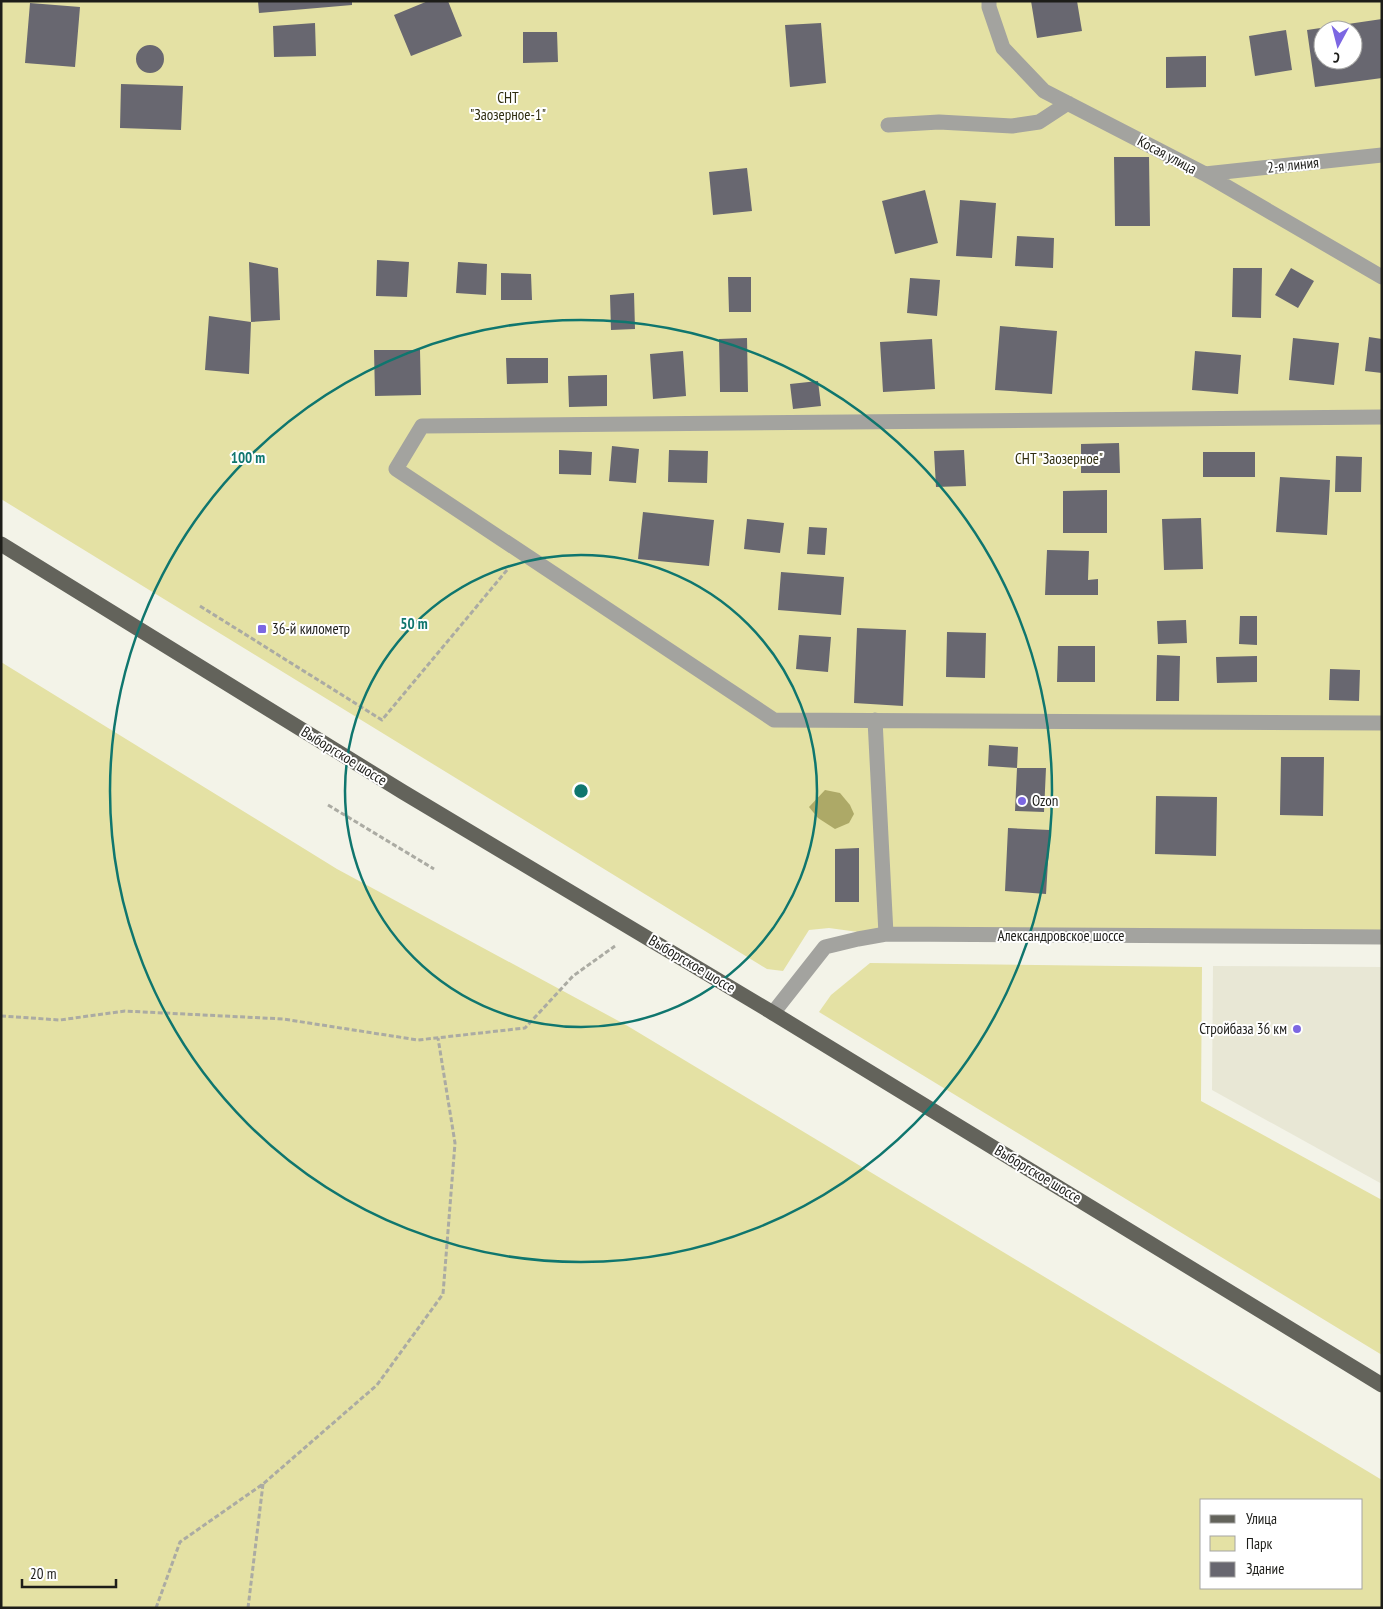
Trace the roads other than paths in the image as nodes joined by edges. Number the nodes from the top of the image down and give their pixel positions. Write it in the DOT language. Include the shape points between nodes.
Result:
graph roads {
  1 [pos="989,1"];
  2 [pos="1068,103"];
  3 [pos="888,125"];
  4 [pos="1382,155"];
  5 [pos="1205,174"];
  6 [pos="1382,277"];
  7 [pos="1382,417"];
  8 [pos="1,544"];
  9 [pos="875,720"];
  10 [pos="1382,723"];
  11 [pos="886,934"];
  12 [pos="1382,937"];
  13 [pos="773,1013"];
  14 [pos="1382,1385"];
  1 -- 2 [label="street, Косая улица" via="1003,48 1044,91"];
  2 -- 3 [label="street" via="1040,122 1012,126 939,122"];
  2 -- 5 [label="street, Косая улица"];
  4 -- 5 [label="street, 2-я линия"];
  5 -- 6 [label="street, Косая улица"];
  7 -- 9 [label="street" via="422,426 396,469 774,720"];
  8 -- 13 [label="main road, Выборгское шоссе" via="395,787"];
  9 -- 10 [label="street"];
  9 -- 11 [label="street"];
  11 -- 12 [label="street, Александровское шоссе"];
  11 -- 13 [label="street, Александровское шоссе" via="825,947"];
  13 -- 14 [label="main road, Выборгское шоссе"];
}
